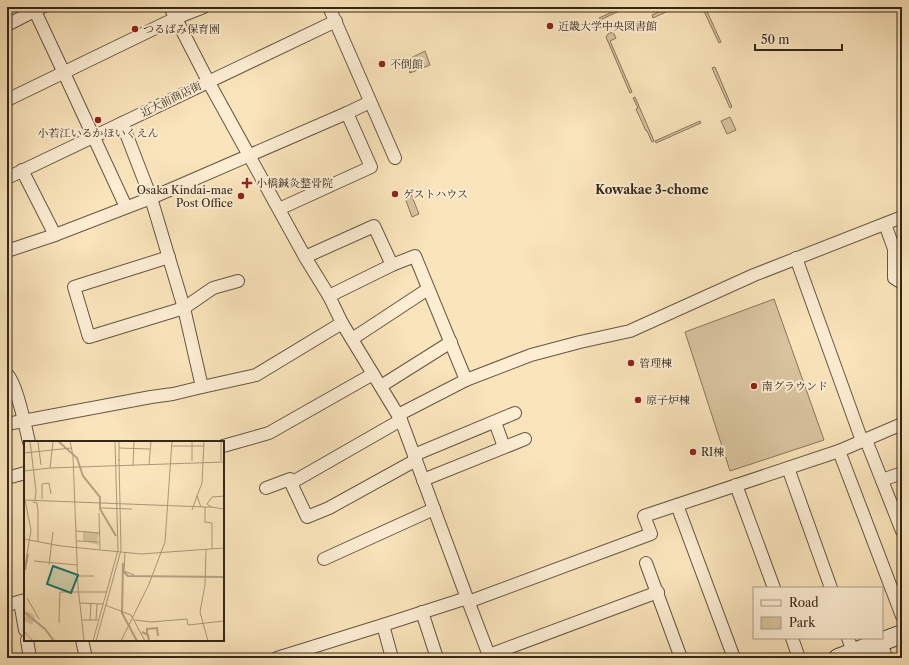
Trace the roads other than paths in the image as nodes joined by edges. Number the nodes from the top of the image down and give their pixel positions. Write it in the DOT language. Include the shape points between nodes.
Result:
graph roads {
  1 [pos="170,7"];
  2 [pos="204,7"];
  3 [pos="330,7"];
  4 [pos="37,8"];
  5 [pos="176,18"];
  6 [pos="336,21"];
  7 [pos="7,25"];
  8 [pos="64,73"];
  9 [pos="208,81"];
  10 [pos="7,100"];
  11 [pos="370,102"];
  12 [pos="347,113"];
  13 [pos="122,123"];
  14 [pos="93,136"];
  15 [pos="249,155"];
  16 [pos="395,158"];
  17 [pos="22,170"];
  18 [pos="7,178"];
  19 [pos="151,198"];
  20 [pos="126,207"];
  21 [pos="279,209"];
  22 [pos="902,217"];
  23 [pos="885,224"];
  24 [pos="55,235"];
  25 [pos="7,251"];
  26 [pos="169,257"];
  27 [pos="305,257"];
  28 [pos="796,258"];
  29 [pos="392,265"];
  30 [pos="238,281"];
  31 [pos="902,283"];
  32 [pos="428,289"];
  33 [pos="329,296"];
  34 [pos="184,308"];
  35 [pos="342,323"];
  36 [pos="352,339"];
  37 [pos="451,342"];
  38 [pos="7,374"];
  39 [pos="373,374"];
  40 [pos="466,380"];
  41 [pos="202,386"];
  42 [pos="381,386"];
  43 [pos="515,413"];
  44 [pos="399,417"];
  45 [pos="24,421"];
  46 [pos="494,422"];
  47 [pos="7,424"];
  48 [pos="902,424"];
  49 [pos="525,439"];
  50 [pos="29,441"];
  51 [pos="864,441"];
  52 [pos="224,446"];
  53 [pos="504,447"];
  54 [pos="839,451"];
  55 [pos="415,458"];
  56 [pos="788,468"];
  57 [pos="24,473"];
  58 [pos="902,473"];
  59 [pos="7,478"];
  60 [pos="424,480"];
  61 [pos="882,480"];
  62 [pos="291,483"];
  63 [pos="736,485"];
  64 [pos="266,488"];
  65 [pos="678,505"];
  66 [pos="434,509"];
  67 [pos="902,531"];
  68 [pos="324,559"];
  69 [pos="646,563"];
  70 [pos="774,587"];
  71 [pos="830,587"];
  72 [pos="658,592"];
  73 [pos="468,600"];
  74 [pos="22,601"];
  75 [pos="7,605"];
  76 [pos="422,612"];
  77 [pos="902,616"];
  78 [pos="24,620"];
  79 [pos="383,625"];
  80 [pos="902,634"];
  81 [pos="792,639"];
  82 [pos="27,641"];
  83 [pos="82,641"];
  84 [pos="884,650"];
  85 [pos="314,652"];
  86 [pos="844,653"];
  87 [pos="490,656"];
  88 [pos="30,658"];
  89 [pos="86,658"];
  90 [pos="277,658"];
  91 [pos="392,658"];
  92 [pos="437,658"];
  93 [pos="681,658"];
  94 [pos="734,658"];
  95 [pos="799,658"];
  1 -- 5 [label="street"];
  2 -- 5 [label="street"];
  3 -- 6 [label="street"];
  4 -- 7 [label="street"];
  4 -- 8 [label="street"];
  5 -- 8 [label="street"];
  5 -- 9 [label="street"];
  6 -- 9 [label="street, 近大前商店街"];
  6 -- 11 [label="street"];
  8 -- 10 [label="street"];
  8 -- 14 [label="street"];
  9 -- 13 [label="street, 近大前商店街"];
  9 -- 15 [label="street"];
  11 -- 12 [label="street"];
  11 -- 16 [label="street"];
  12 -- 15 [label="street"];
  12 -- 21 [label="street" via="371,167"];
  13 -- 14 [label="street, 近大前商店街"];
  13 -- 19 [label="street"];
  14 -- 17 [label="street, 近大前商店街"];
  14 -- 20 [label="street"];
  15 -- 19 [label="street"];
  15 -- 21 [label="street"];
  17 -- 18 [label="street, 近大前商店街"];
  17 -- 24 [label="street"];
  19 -- 20 [label="street"];
  19 -- 26 [label="street"];
  20 -- 24 [label="street"];
  21 -- 27 [label="street"];
  22 -- 23 [label="street"];
  23 -- 28 [label="street"];
  23 -- 31 [label="street" via="894,249 894,278"];
  24 -- 25 [label="street"];
  26 -- 34 [label="street"];
  26 -- 34 [label="street" via="74,287 89,337"];
  27 -- 29 [label="street" via="374,226"];
  27 -- 33 [label="street"];
  28 -- 40 [label="street" via="630,331 531,355"];
  28 -- 51 [label="street"];
  29 -- 32 [label="street" via="415,256"];
  29 -- 33 [label="street"];
  30 -- 34 [label="street" via="213,288"];
  32 -- 36 [label="street"];
  32 -- 37 [label="street"];
  33 -- 35 [label="street"];
  34 -- 41 [label="street"];
  35 -- 36 [label="street"];
  35 -- 41 [label="street" via="256,375"];
  36 -- 39 [label="street"];
  37 -- 40 [label="street"];
  37 -- 42 [label="street"];
  38 -- 45 [label="street"];
  39 -- 42 [label="street"];
  39 -- 52 [label="street" via="269,433"];
  40 -- 44 [label="street"];
  41 -- 45 [label="street" via="173,394"];
  42 -- 44 [label="street"];
  43 -- 46 [label="street"];
  44 -- 55 [label="street"];
  44 -- 62 [label="street"];
  45 -- 47 [label="street"];
  45 -- 50 [label="street"];
  46 -- 53 [label="street"];
  46 -- 55 [label="street"];
  48 -- 51 [label="street"];
  49 -- 53 [label="street"];
  51 -- 54 [label="street"];
  51 -- 61 [label="street"];
  53 -- 60 [label="street"];
  54 -- 56 [label="street"];
  54 -- 77 [label="street"];
  55 -- 60 [label="street"];
  55 -- 62 [label="street" via="329,508 306,517"];
  56 -- 63 [label="street"];
  56 -- 71 [label="street"];
  57 -- 59 [label="street"];
  58 -- 61 [label="street"];
  60 -- 66 [label="street"];
  61 -- 67 [label="street"];
  62 -- 64 [label="street" via="290,479"];
  63 -- 65 [label="street"];
  63 -- 70 [label="street"];
  65 -- 73 [label="street" via="644,516 651,534"];
  65 -- 94 [label="street"];
  66 -- 68 [label="street"];
  66 -- 73 [label="street"];
  69 -- 72 [label="street"];
  72 -- 87 [label="street"];
  72 -- 93 [label="street"];
  73 -- 76 [label="street"];
  73 -- 87 [label="street"];
  74 -- 75 [label="street"];
  74 -- 78 [label="street"];
  76 -- 79 [label="street"];
  76 -- 92 [label="street"];
  79 -- 85 [label="street"];
  79 -- 91 [label="street"];
  80 -- 84 [label="street"];
  81 -- 95 [label="street"];
  82 -- 88 [label="street"];
  83 -- 89 [label="street"];
  84 -- 86 [label="street"];
  85 -- 90 [label="street"];
}
